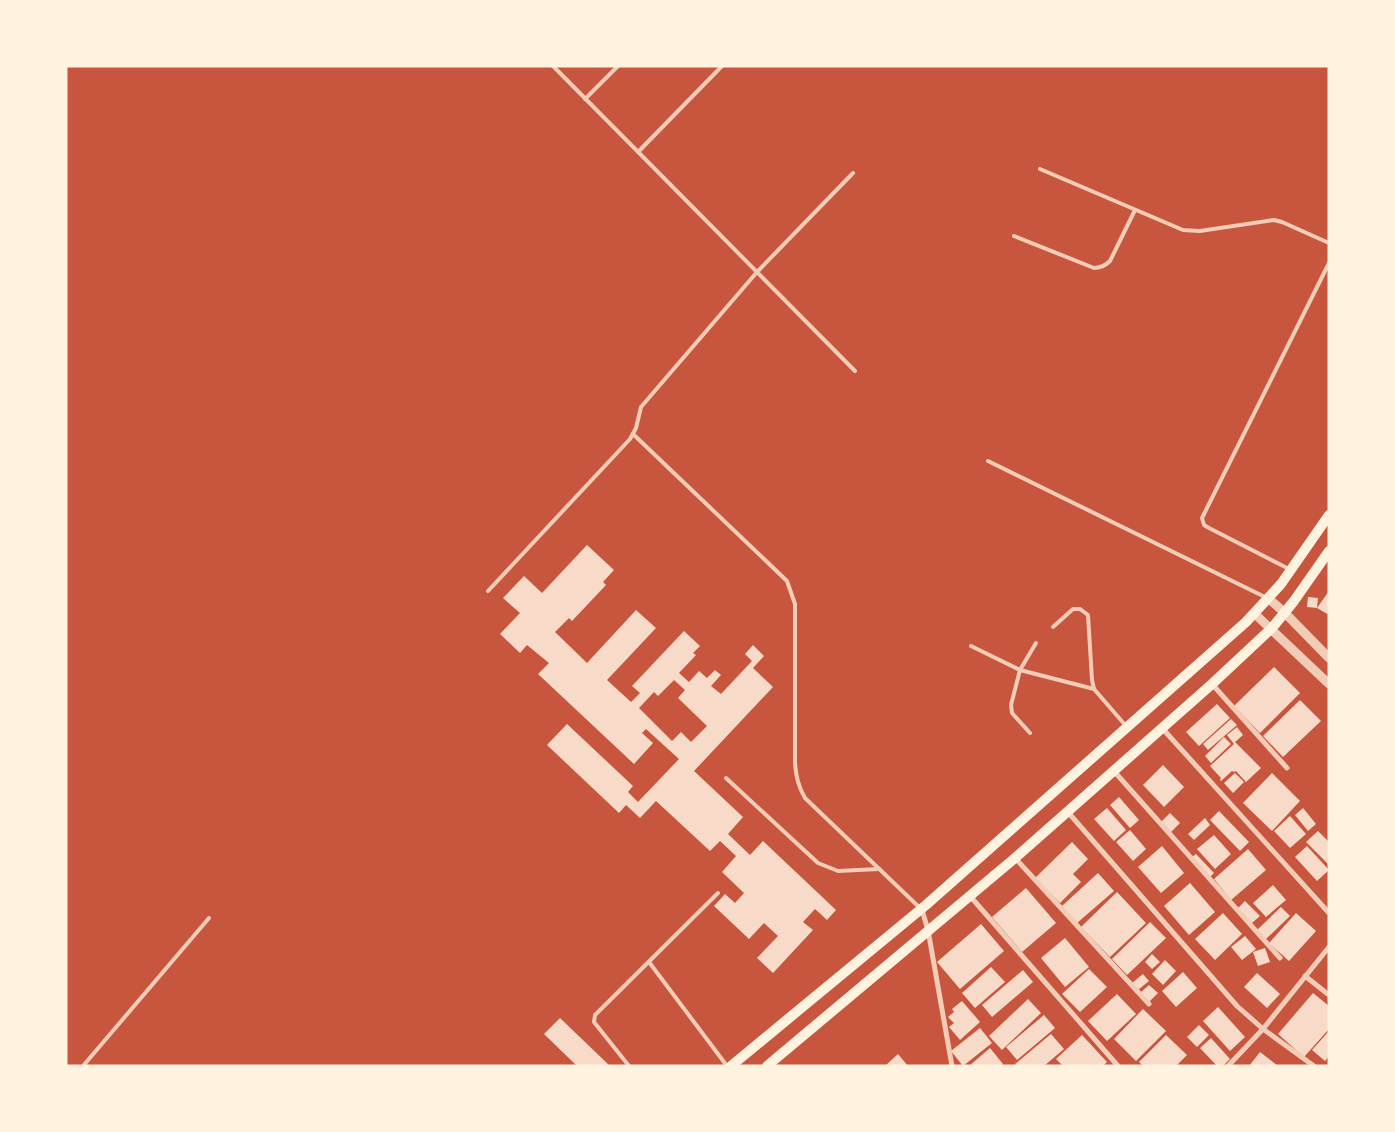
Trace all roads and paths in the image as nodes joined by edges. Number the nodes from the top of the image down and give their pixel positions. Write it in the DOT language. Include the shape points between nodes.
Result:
graph roads {
  1 [pos="553,66"];
  2 [pos="618,66"];
  3 [pos="722,66"];
  4 [pos="585,99"];
  5 [pos="638,152"];
  6 [pos="1040,169"];
  7 [pos="853,173"];
  8 [pos="1136,210"];
  9 [pos="1014,236"];
  10 [pos="1329,243"];
  11 [pos="1329,263"];
  12 [pos="757,272"];
  13 [pos="855,370"];
  14 [pos="634,434"];
  15 [pos="988,461"];
  16 [pos="1329,515"];
  17 [pos="1329,551"];
  18 [pos="1291,570"];
  19 [pos="488,590"];
  20 [pos="1269,599"];
  21 [pos="1285,613"];
  22 [pos="1255,614"];
  23 [pos="1053,628"];
  24 [pos="1272,628"];
  25 [pos="1036,643"];
  26 [pos="971,646"];
  27 [pos="1329,658"];
  28 [pos="1020,670"];
  29 [pos="1212,684"];
  30 [pos="1329,684"];
  31 [pos="1094,689"];
  32 [pos="1127,728"];
  33 [pos="1162,728"];
  34 [pos="1030,733"];
  35 [pos="1287,768"];
  36 [pos="1114,770"];
  37 [pos="726,778"];
  38 [pos="1068,811"];
  39 [pos="1015,858"];
  40 [pos="879,869"];
  41 [pos="718,893"];
  42 [pos="970,896"];
  43 [pos="922,909"];
  44 [pos="1329,913"];
  45 [pos="209,918"];
  46 [pos="928,930"];
  47 [pos="1329,946"];
  48 [pos="1280,958"];
  49 [pos="649,962"];
  50 [pos="1304,976"];
  51 [pos="1329,995"];
  52 [pos="1149,1004"];
  53 [pos="1263,1029"];
  54 [pos="83,1066"];
  55 [pos="629,1066"];
  56 [pos="727,1066"];
  57 [pos="731,1066"];
  58 [pos="767,1066"];
  59 [pos="952,1066"];
  60 [pos="1118,1066"];
  61 [pos="1228,1066"];
  62 [pos="1314,1066"];
  1 -- 4 [label="lane"];
  2 -- 4 [label="lane"];
  3 -- 5 [label="lane"];
  4 -- 5 [label="lane"];
  5 -- 12 [label="lane"];
  6 -- 8 [label="lane"];
  7 -- 12 [label="lane"];
  8 -- 9 [label="lane" via="1110,261 1100,268"];
  8 -- 10 [label="lane" via="1192,232 1274,220"];
  11 -- 18 [label="lane" via="1202,518 1209,528"];
  12 -- 13 [label="lane"];
  12 -- 14 [label="lane" via="641,407"];
  14 -- 19 [label="lane"];
  14 -- 40 [label="lane" via="787,581 795,604 795,762 799,788 805,798"];
  15 -- 20 [label="lane"];
  16 -- 18 [label="main road"];
  17 -- 21 [label="main road"];
  18 -- 20 [label="main road"];
  20 -- 21 [label="street"];
  20 -- 22 [label="main road"];
  21 -- 24 [label="main road"];
  21 -- 27 [label="street"];
  22 -- 24 [label="street"];
  22 -- 32 [label="main road"];
  23 -- 31 [label="lane" via="1073,609 1080,609 1088,615"];
  24 -- 29 [label="main road"];
  24 -- 30 [label="street"];
  25 -- 28 [label="lane"];
  26 -- 28 [label="lane"];
  28 -- 31 [label="lane"];
  28 -- 34 [label="lane" via="1010,709"];
  29 -- 33 [label="main road"];
  29 -- 35 [label="street"];
  31 -- 32 [label="lane"];
  32 -- 43 [label="main road"];
  33 -- 36 [label="main road"];
  33 -- 44 [label="street"];
  36 -- 38 [label="main road"];
  36 -- 48 [label="street"];
  37 -- 40 [label="lane" via="818,863 838,871"];
  38 -- 39 [label="main road"];
  38 -- 53 [label="street" via="1237,1006"];
  39 -- 42 [label="main road"];
  39 -- 52 [label="street"];
  40 -- 43 [label="lane"];
  41 -- 49 [label="lane"];
  42 -- 46 [label="main road"];
  42 -- 60 [label="street"];
  43 -- 46 [label="street"];
  43 -- 57 [label="main road"];
  45 -- 54 [label="lane"];
  46 -- 58 [label="main road"];
  46 -- 59 [label="street"];
  47 -- 50 [label="street"];
  49 -- 55 [label="lane" via="594,1019"];
  49 -- 56 [label="lane"];
  50 -- 51 [label="street"];
  50 -- 53 [label="street"];
  53 -- 61 [label="street"];
  53 -- 62 [label="street"];
}
